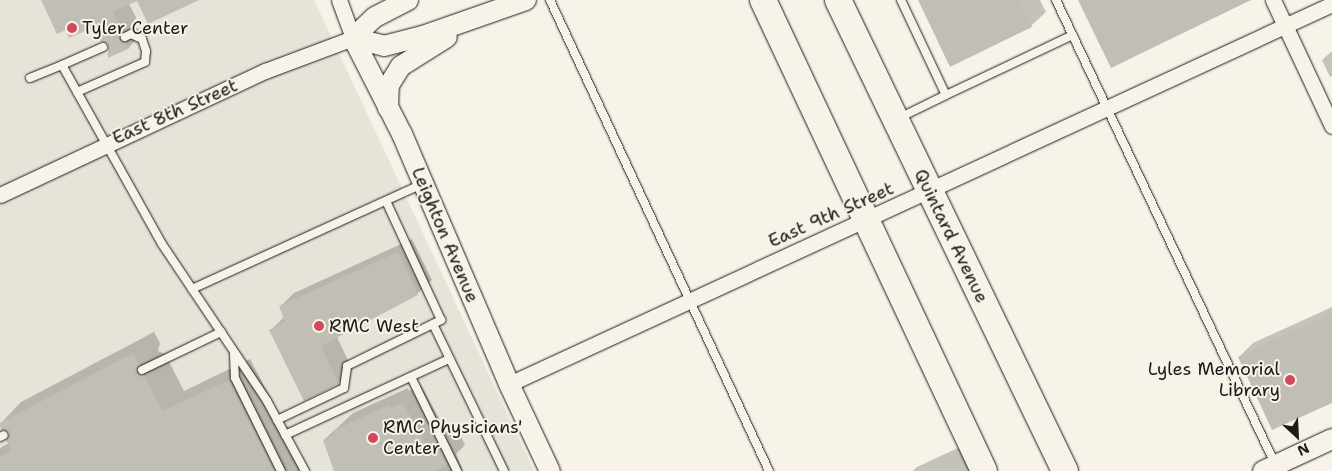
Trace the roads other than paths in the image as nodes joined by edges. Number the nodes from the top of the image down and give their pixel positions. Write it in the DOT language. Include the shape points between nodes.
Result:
graph roads {
  1 [pos="339,0"];
  2 [pos="408,0"];
  3 [pos="526,0"];
  4 [pos="550,0"];
  5 [pos="763,0"];
  6 [pos="838,0"];
  7 [pos="901,0"];
  8 [pos="1056,0"];
  9 [pos="1273,0"];
  10 [pos="1332,4"];
  11 [pos="481,16"];
  12 [pos="1285,26"];
  13 [pos="1073,35"];
  14 [pos="124,37"];
  15 [pos="353,38"];
  16 [pos="103,46"];
  17 [pos="62,65"];
  18 [pos="30,78"];
  19 [pos="77,92"];
  20 [pos="946,95"];
  21 [pos="388,108"];
  22 [pos="1108,110"];
  23 [pos="896,120"];
  24 [pos="1332,126"];
  25 [pos="104,144"];
  26 [pos="423,183"];
  27 [pos="929,192"];
  28 [pos="0,195"];
  29 [pos="386,201"];
  30 [pos="868,219"];
  31 [pos="192,289"];
  32 [pos="688,300"];
  33 [pos="433,324"];
  34 [pos="221,332"];
  35 [pos="234,351"];
  36 [pos="449,359"];
  37 [pos="142,370"];
  38 [pos="411,377"];
  39 [pos="509,384"];
  40 [pos="277,420"];
  41 [pos="285,435"];
  42 [pos="1332,439"];
  43 [pos="1269,468"];
  44 [pos="281,471"];
  45 [pos="305,471"];
  46 [pos="457,471"];
  47 [pos="504,471"];
  48 [pos="550,471"];
  49 [pos="770,471"];
  50 [pos="984,471"];
  51 [pos="1065,471"];
  1 -- 15 [label="street, Leighton Avenue"];
  2 -- 15 [label="street, East 8th Street" via="375,17"];
  3 -- 11 [label="street"];
  4 -- 32 [label="lane"];
  5 -- 30 [label="highway"];
  6 -- 23 [label="highway, Quintard Avenue"];
  7 -- 20 [label="lane"];
  8 -- 13 [label="lane"];
  9 -- 12 [label="street"];
  10 -- 12 [label="street, East 9th Street"];
  11 -- 15 [label="street" via="384,46"];
  11 -- 21 [label="street" via="401,66 389,85"];
  12 -- 22 [label="street, East 9th Street"];
  12 -- 24 [label="street"];
  13 -- 20 [label="lane"];
  13 -- 22 [label="lane"];
  14 -- 19 [label="lane" via="131,34 142,39 145,62"];
  15 -- 21 [label="street, Leighton Avenue"];
  15 -- 25 [label="street, East 8th Street" via="264,71"];
  16 -- 17 [label="lane"];
  17 -- 18 [label="lane"];
  17 -- 19 [label="lane"];
  19 -- 25 [label="lane"];
  20 -- 23 [label="lane"];
  21 -- 26 [label="street, Leighton Avenue"];
  22 -- 27 [label="street, East 9th Street"];
  22 -- 43 [label="lane"];
  23 -- 27 [label="highway, Quintard Avenue"];
  25 -- 28 [label="street, East 8th Street"];
  25 -- 31 [label="lane"];
  26 -- 29 [label="lane"];
  26 -- 39 [label="street, Leighton Avenue"];
  27 -- 30 [label="street, East 9th Street"];
  27 -- 51 [label="highway, Quintard Avenue"];
  29 -- 31 [label="lane"];
  29 -- 33 [label="lane" via="442,320"];
  30 -- 32 [label="street, East 9th Street"];
  30 -- 50 [label="highway"];
  31 -- 34 [label="lane"];
  32 -- 39 [label="street, East 9th Street"];
  32 -- 49 [label="lane"];
  33 -- 36 [label="lane"];
  33 -- 40 [label="lane" via="347,366 344,388"];
  34 -- 35 [label="lane"];
  34 -- 37 [label="lane"];
  35 -- 40 [label="lane"];
  35 -- 44 [label="lane" via="235,378"];
  36 -- 38 [label="lane"];
  36 -- 47 [label="lane"];
  38 -- 41 [label="lane"];
  38 -- 46 [label="lane"];
  39 -- 48 [label="street, Leighton Avenue"];
  40 -- 41 [label="lane"];
  41 -- 45 [label="lane"];
  42 -- 43 [label="street"];
}
